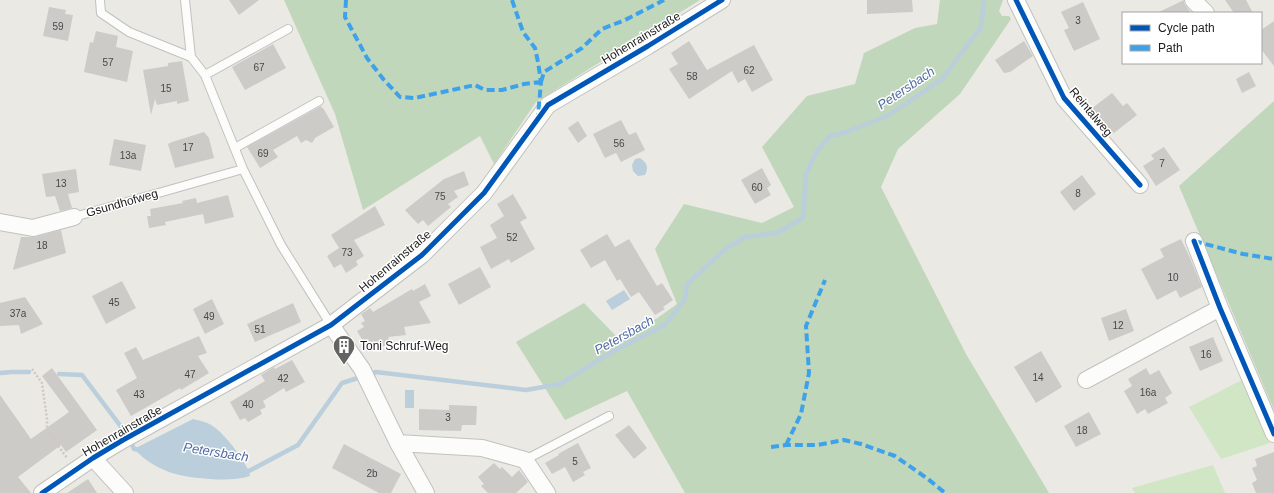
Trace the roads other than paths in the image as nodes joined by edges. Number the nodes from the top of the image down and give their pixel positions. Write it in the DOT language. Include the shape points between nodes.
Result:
graph roads {
  1 [pos="100,0"];
  2 [pos="185,0"];
  3 [pos="722,0"];
  4 [pos="1016,0"];
  5 [pos="1193,0"];
  6 [pos="1205,12"];
  7 [pos="288,29"];
  8 [pos="191,57"];
  9 [pos="205,75"];
  10 [pos="319,100"];
  11 [pos="235,148"];
  12 [pos="243,169"];
  13 [pos="1140,185"];
  14 [pos="74,217"];
  15 [pos="0,222"];
  16 [pos="1194,240"];
  17 [pos="1220,308"];
  18 [pos="331,324"];
  19 [pos="1086,380"];
  20 [pos="609,416"];
  21 [pos="1274,434"];
  22 [pos="398,443"];
  23 [pos="93,458"];
  24 [pos="525,460"];
  25 [pos="42,493"];
  26 [pos="125,493"];
  27 [pos="426,493"];
  28 [pos="547,493"];
  1 -- 8 [label="lane" via="101,14 129,32"];
  2 -- 8 [label="lane"];
  3 -- 18 [label="street, Hohenrainstraße" via="548,105 484,193 422,255"];
  4 -- 13 [label="street, Reintalweg" via="1064,98"];
  5 -- 6 [label="street"];
  7 -- 9 [label="lane"];
  8 -- 9 [label="lane"];
  9 -- 11 [label="lane"];
  10 -- 11 [label="lane"];
  11 -- 12 [label="lane"];
  12 -- 14 [label="lane, Gsundhofweg"];
  12 -- 18 [label="lane" via="281,245"];
  14 -- 15 [label="street, Gsundhofweg" via="33,228"];
  16 -- 17 [label="street"];
  17 -- 19 [label="street"];
  17 -- 21 [label="street"];
  18 -- 22 [label="street" via="362,369"];
  18 -- 23 [label="street, Hohenrainstraße"];
  20 -- 24 [label="lane"];
  22 -- 24 [label="street" via="482,448"];
  22 -- 27 [label="street"];
  23 -- 25 [label="street, Hohenrainstraße"];
  23 -- 26 [label="street"];
  24 -- 28 [label="street"];
}
